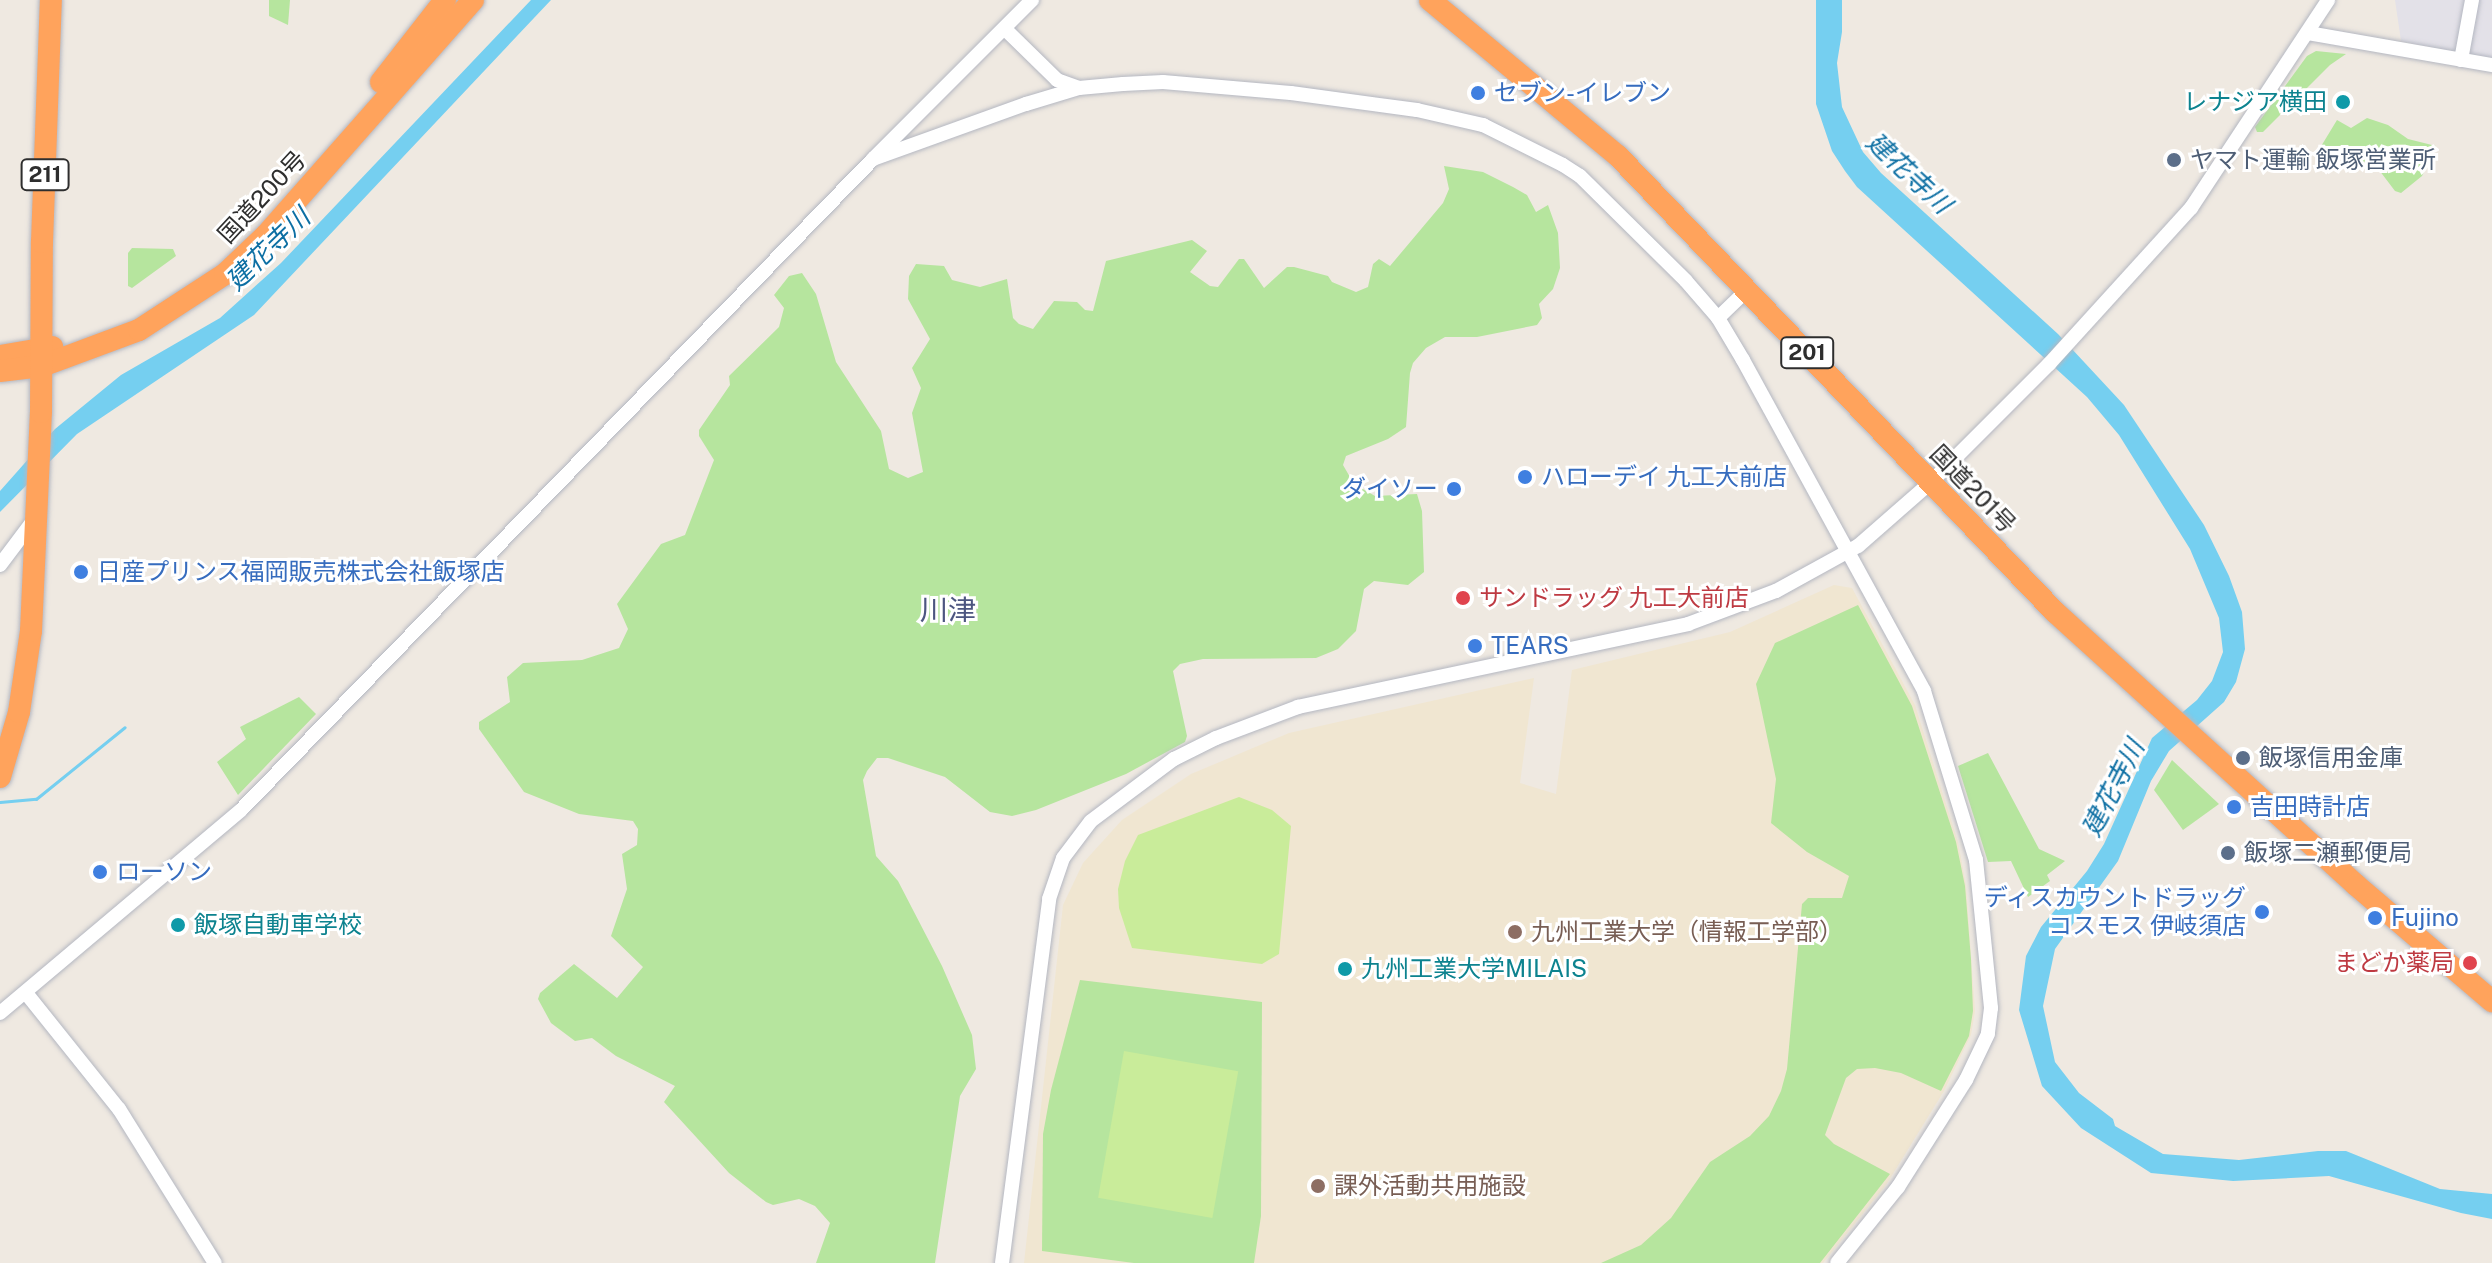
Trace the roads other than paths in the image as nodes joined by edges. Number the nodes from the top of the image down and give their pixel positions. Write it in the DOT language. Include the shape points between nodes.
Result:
graph roads {
  1 [pos="51,0"];
  2 [pos="486,0"];
  3 [pos="1032,0"];
  4 [pos="1430,0"];
  5 [pos="2328,0"];
  6 [pos="2472,0"];
  7 [pos="458,3"];
  8 [pos="1005,29"];
  9 [pos="2308,33"];
  10 [pos="2461,60"];
  11 [pos="2492,65"];
  12 [pos="1079,88"];
  13 [pos="873,159"];
  14 [pos="1747,290"];
  15 [pos="1718,318"];
  16 [pos="0,356"];
  17 [pos="41,358"];
  18 [pos="0,371"];
  19 [pos="1931,482"];
  20 [pos="37,508"];
  21 [pos="1848,552"];
  22 [pos="0,565"];
  23 [pos="0,777"];
  24 [pos="26,993"];
  25 [pos="2492,1001"];
  26 [pos="0,1013"];
  27 [pos="215,1263"];
  28 [pos="1002,1263"];
  29 [pos="1837,1263"];
  1 -- 17 [label="highway, 211"];
  2 -- 7 [label="highway"];
  3 -- 8 [label="street"];
  4 -- 14 [label="highway, 国道201号 / 201" via="1618,156"];
  5 -- 9 [label="street"];
  6 -- 10 [label="street"];
  7 -- 17 [label="highway, 国道200号" via="212,267 128,320"];
  7 -- 17 [label="highway, 国道200号" via="266,235 225,274 139,330"];
  8 -- 12 [label="street" via="1057,80"];
  8 -- 13 [label="street"];
  9 -- 10 [label="street"];
  9 -- 19 [label="street" via="2191,208 2069,343"];
  10 -- 11 [label="street"];
  12 -- 13 [label="street"];
  12 -- 15 [label="street" via="1163,82 1291,93 1483,125 1580,176"];
  13 -- 24 [label="street" via="241,810"];
  14 -- 15 [label="street"];
  14 -- 19 [label="highway, 国道201号 / 201"];
  15 -- 21 [label="street"];
  16 -- 17 [label="highway"];
  17 -- 18 [label="highway"];
  17 -- 20 [label="highway"];
  19 -- 21 [label="street"];
  19 -- 25 [label="highway, 国道201号 / 201" via="2055,612"];
  20 -- 22 [label="street"];
  20 -- 23 [label="highway" via="26,675"];
  21 -- 28 [label="street" via="1776,591 1688,624 1298,707 1174,759 1091,821 1063,858 1049,899"];
  21 -- 29 [label="street" via="1924,691 1976,860 1991,1008 1988,1034 1966,1080 1898,1187"];
  24 -- 26 [label="street"];
  24 -- 27 [label="street" via="119,1109"];
}
